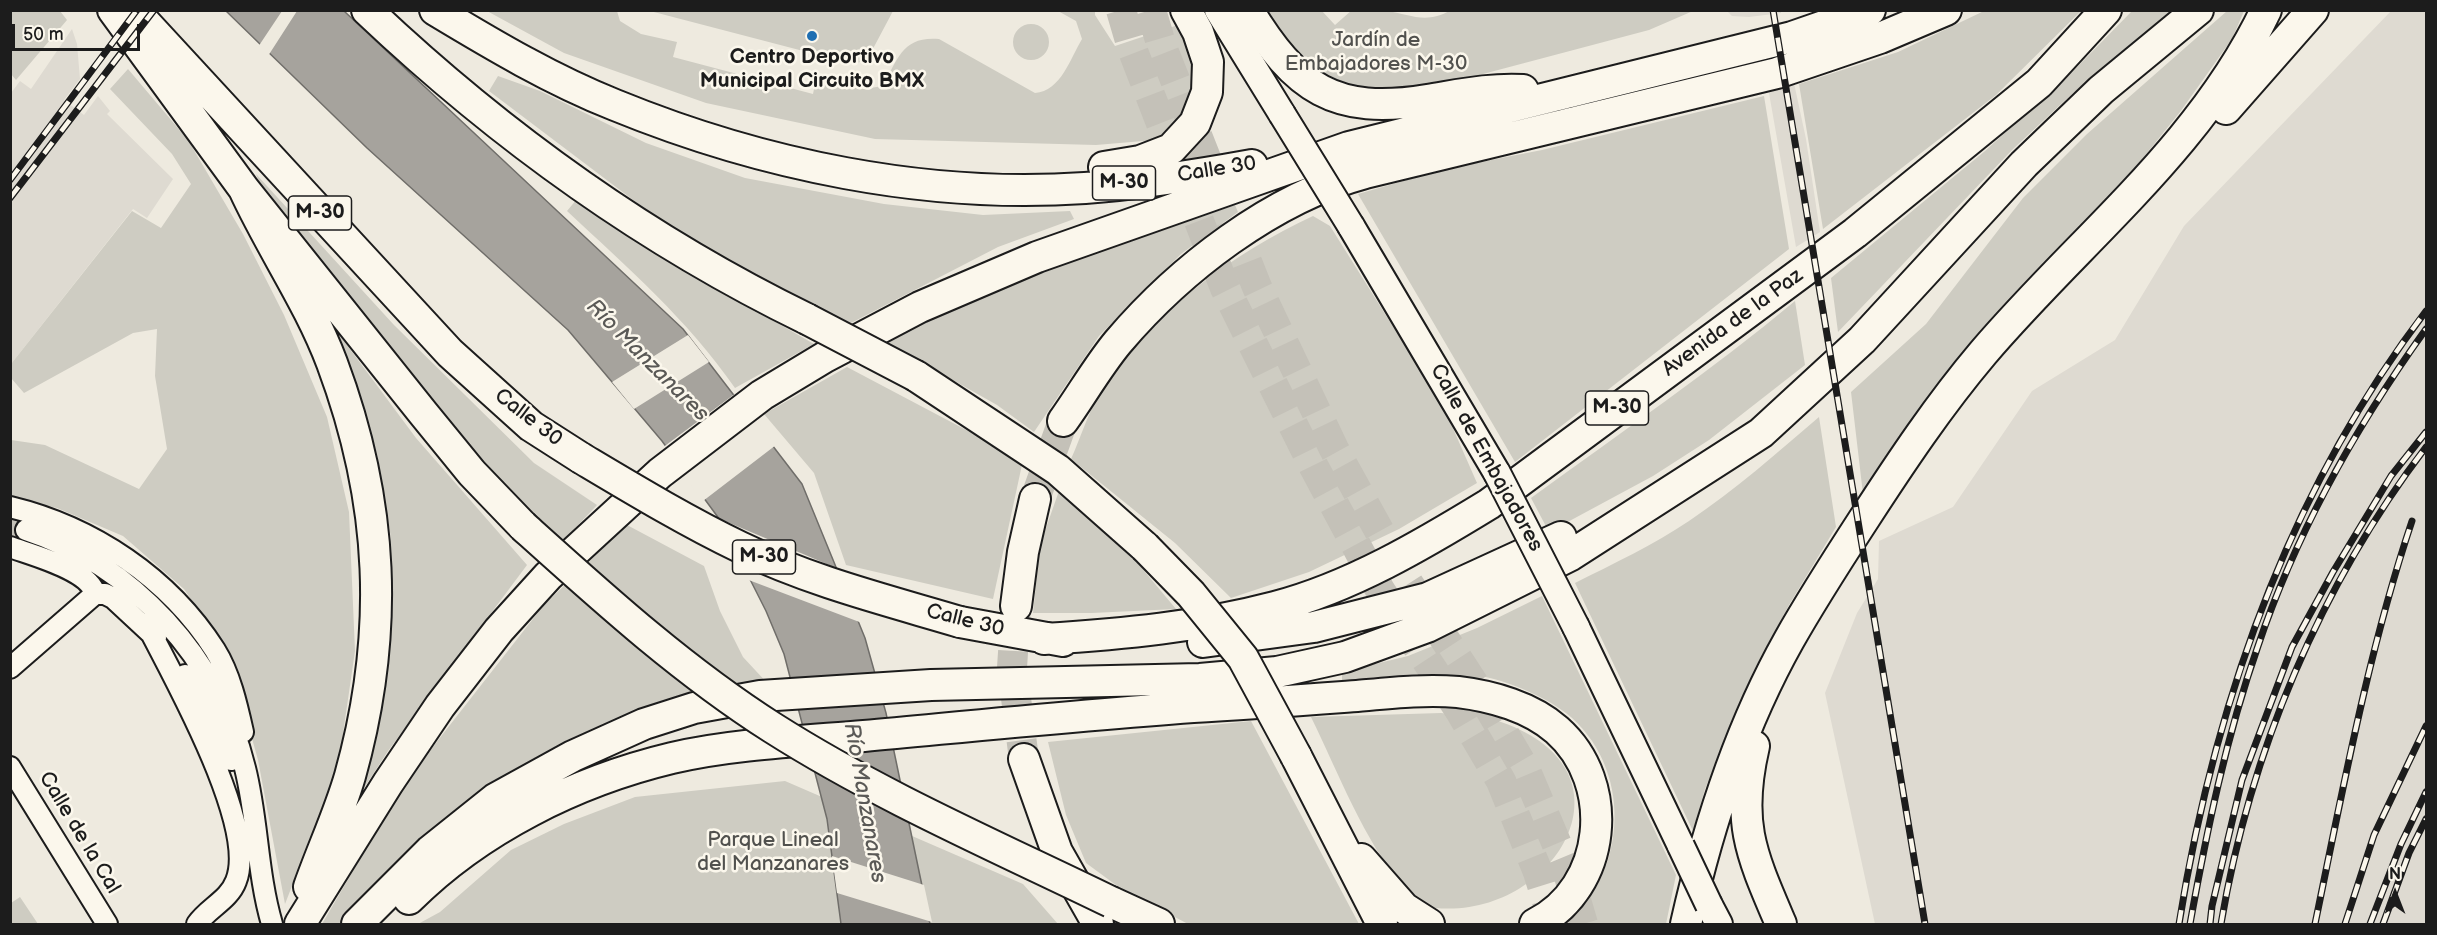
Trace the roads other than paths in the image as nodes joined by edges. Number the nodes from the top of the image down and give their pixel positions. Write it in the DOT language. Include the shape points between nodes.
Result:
graph roads {
  1 [pos="113,10"];
  2 [pos="134,10"];
  3 [pos="150,10"];
  4 [pos="367,10"];
  5 [pos="435,10"];
  6 [pos="1186,10"];
  7 [pos="1218,10"];
  8 [pos="1248,10"];
  9 [pos="1870,10"];
  10 [pos="1946,10"];
  11 [pos="2106,10"];
  12 [pos="2266,10"];
  13 [pos="2313,10"];
  14 [pos="2192,16"];
  15 [pos="190,73"];
  16 [pos="1558,93"];
  17 [pos="1349,147"];
  18 [pos="897,181"];
  19 [pos="244,189"];
  20 [pos="1983,353"];
  21 [pos="1063,422"];
  22 [pos="1703,473"];
  23 [pos="1035,499"];
  24 [pos="10,507"];
  25 [pos="26,530"];
  26 [pos="10,547"];
  27 [pos="95,594"];
  28 [pos="1016,606"];
  29 [pos="149,629"];
  30 [pos="1044,639"];
  31 [pos="10,668"];
  32 [pos="1764,691"];
  33 [pos="1024,759"];
  34 [pos="10,767"];
  35 [pos="249,791"];
  36 [pos="1330,823"];
  37 [pos="1105,913"];
  38 [pos="1714,915"];
  39 [pos="107,924"];
  40 [pos="197,924"];
  41 [pos="272,924"];
  42 [pos="295,924"];
  43 [pos="300,924"];
  44 [pos="357,924"];
  45 [pos="383,924"];
  46 [pos="1138,924"];
  47 [pos="1159,924"];
  48 [pos="1382,924"];
  49 [pos="1429,924"];
  50 [pos="1535,924"];
  51 [pos="1686,924"];
  52 [pos="1781,924"];
  1 -- 19 [label="highway"];
  2 -- 15 [label="highway, Calle 30 / M-30"];
  3 -- 15 [label="highway" via="178,40"];
  4 -- 36 [label="highway, bridge" via="452,86 602,201 738,285 916,376 1058,470 1145,547 1191,594 1243,658"];
  5 -- 18 [label="highway, Calle 30 / M-30" via="517,58 614,105 727,146"];
  6 -- 18 [label="highway" via="1208,62 1207,92 1195,123 1171,149 1109,167 947,171"];
  7 -- 38 [label="main road, Calle de Embajadores, bridge" via="1497,473 1576,627"];
  8 -- 16 [label="highway" via="1297,74 1317,90 1350,102 1387,106 1508,89"];
  9 -- 16 [label="highway, M-30" via="1792,37"];
  10 -- 21 [label="highway" via="1777,74 1377,170 1303,196 1215,251 1153,306 1117,343"];
  11 -- 30 [label="highway, Avenida de la Paz / M-30" via="2039,83 1855,233 1489,504 1435,537 1352,579 1276,607 1175,628"];
  12 -- 20 [label="highway" via="2252,40 2205,112"];
  13 -- 20 [label="highway" via="2055,293"];
  14 -- 22 [label="highway" via="2102,90 2024,164 1862,340 1761,433"];
  15 -- 30 [label="highway, Calle 30 / M-30, bridge" via="450,353 531,426 741,548 823,581 960,622"];
  16 -- 17 [label="highway, M-30"];
  17 -- 18 [label="highway, Calle 30 / M-30" via="1178,177 1084,188 996,188"];
  17 -- 43 [label="highway" via="1037,257 920,307 762,395 660,473 548,576 499,630 440,706"];
  19 -- 37 [label="highway, bridge" via="465,464 524,526 609,604 774,729"];
  19 -- 42 [label="highway" via="332,361 360,448 374,540 378,604 370,691 350,778"];
  20 -- 32 [label="highway" via="1900,463 1788,642"];
  22 -- 30 [label="highway" via="1428,598 1314,627 1144,646 1091,646"];
  22 -- 44 [label="highway" via="1571,555 1427,627 1345,657 1277,672 1200,679 931,686 760,696 694,708 644,724 573,756 495,799 430,851"];
  23 -- 28 [label="highway"];
  24 -- 35 [label="street" via="50,518 100,541 150,577 191,619 215,651 237,705 250,762"];
  25 -- 35 [label="street" via="66,545 106,569 152,606 179,637 225,711"];
  26 -- 27 [label="street" via="81,576"];
  27 -- 29 [label="street" via="112,598"];
  27 -- 31 [label="street"];
  29 -- 35 [label="street" via="195,689"];
  29 -- 40 [label="street" via="208,747 231,805 238,843 236,881 228,896"];
  32 -- 51 [label="highway" via="1727,777"];
  32 -- 52 [label="highway" via="1764,720 1745,796 1747,828 1754,860"];
  33 -- 37 [label="highway" via="1057,852"];
  34 -- 39 [label="street, Calle de la Cal"];
  35 -- 41 [label="street" via="264,896"];
  36 -- 48 [label="highway"];
  36 -- 49 [label="highway" via="1404,908"];
  37 -- 46 [label="highway"];
  37 -- 47 [label="highway"];
  45 -- 50 [label="highway, bridge" via="429,879 476,844 567,794 673,758 769,744 948,728 1399,693 1458,692 1514,705 1545,721 1571,745 1588,775 1596,809 1595,845 1582,880 1558,909"];
}
